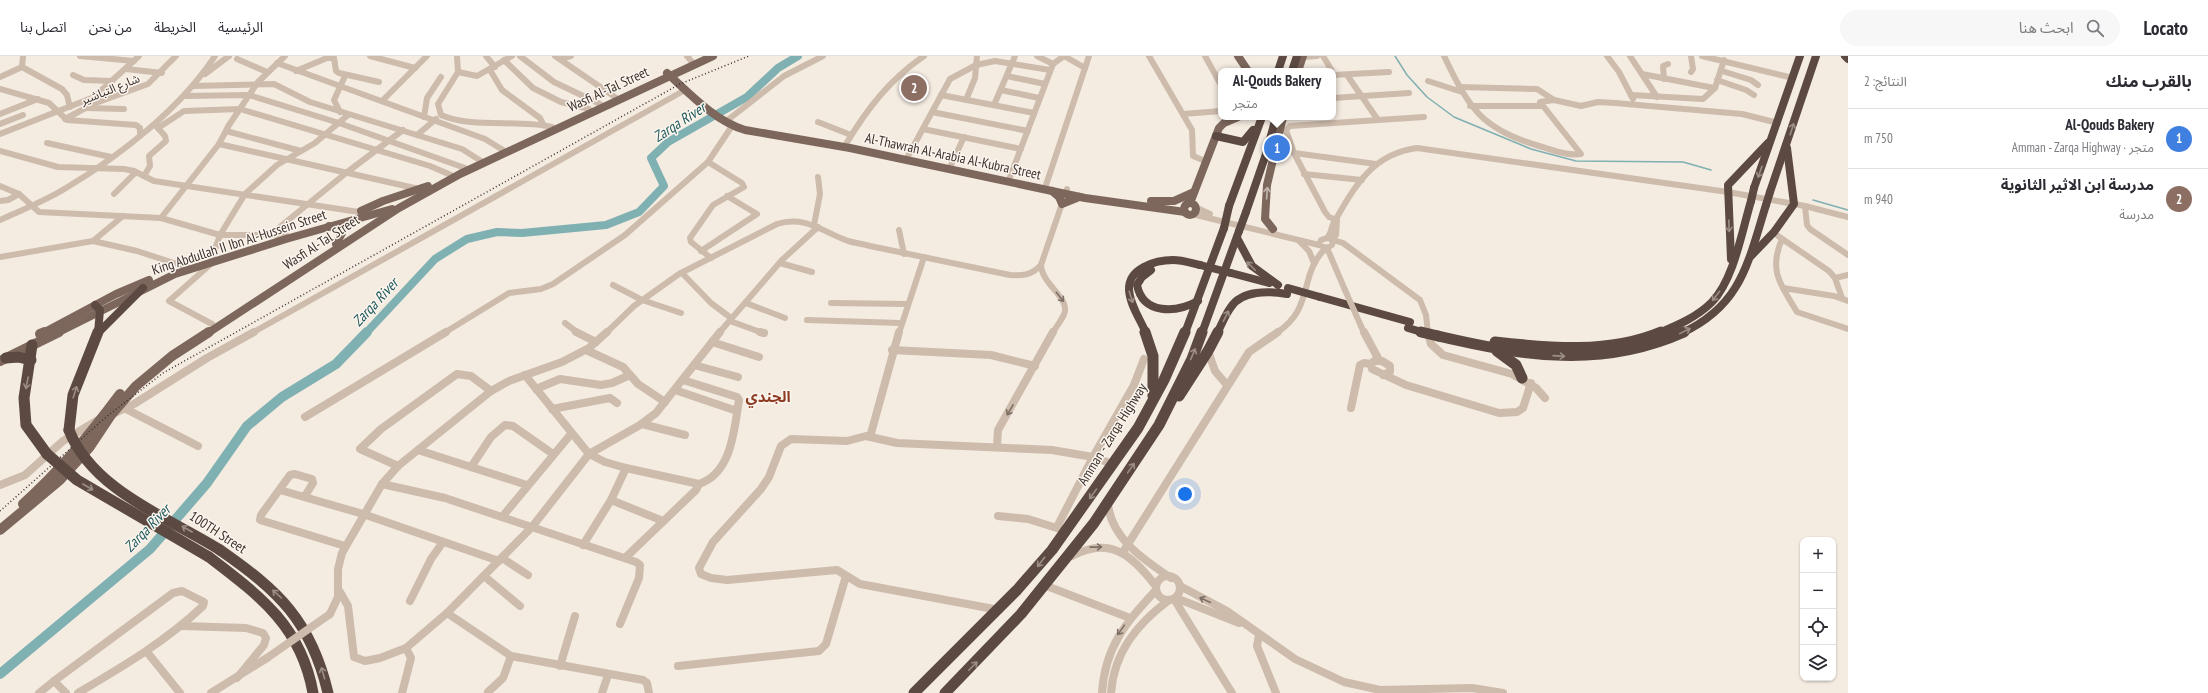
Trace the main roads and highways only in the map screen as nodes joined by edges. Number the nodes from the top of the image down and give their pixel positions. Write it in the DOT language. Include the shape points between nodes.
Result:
graph roads {
  1 [pos="705,56"];
  2 [pos="713,56"];
  3 [pos="1238,56"];
  4 [pos="1243,56"];
  5 [pos="1283,56"];
  6 [pos="1301,56"];
  7 [pos="1800,56"];
  8 [pos="1816,56"];
  9 [pos="1845,56"];
  10 [pos="689,59"];
  11 [pos="1848,59"];
  12 [pos="1246,68"];
  13 [pos="1250,68"];
  14 [pos="1277,68"];
  15 [pos="1294,68"];
  16 [pos="1299,68"];
  17 [pos="674,74"];
  18 [pos="713,110"];
  19 [pos="1231,120"];
  20 [pos="1261,120"];
  21 [pos="1276,120"];
  22 [pos="1282,120"];
  23 [pos="731,122"];
  24 [pos="1258,127"];
  25 [pos="1218,138"];
  26 [pos="1771,140"];
  27 [pos="1787,145"];
  28 [pos="1249,155"];
  29 [pos="1270,155"];
  30 [pos="428,186"];
  31 [pos="1047,187"];
  32 [pos="1066,191"];
  33 [pos="1194,192"];
  34 [pos="1085,198"];
  35 [pos="1143,201"];
  36 [pos="1190,208"];
  37 [pos="360,212"];
  38 [pos="382,215"];
  39 [pos="329,226"];
  40 [pos="1273,230"];
  41 [pos="1238,234"];
  42 [pos="336,244"];
  43 [pos="1749,259"];
  44 [pos="213,260"];
  45 [pos="1731,260"];
  46 [pos="1200,267"];
  47 [pos="143,288"];
  48 [pos="1283,290"];
  49 [pos="1198,300"];
  50 [pos="98,308"];
  51 [pos="99,332"];
  52 [pos="1438,333"];
  53 [pos="31,342"];
  54 [pos="1494,349"];
  55 [pos="1535,355"];
  56 [pos="2,358"];
  57 [pos="31,360"];
  58 [pos="1153,401"];
  59 [pos="1168,407"];
  60 [pos="0,523"];
  61 [pos="0,530"];
  62 [pos="313,693"];
  63 [pos="328,693"];
  64 [pos="914,693"];
  65 [pos="945,693"];
  1 -- 10 [label="main road, Wasfi Al-Tal Street"];
  2 -- 17 [label="main road, Wasfi Al-Tal Street"];
  3 -- 12 [label="main road"];
  4 -- 13 [label="main road"];
  5 -- 14 [label="highway"];
  6 -- 15 [label="highway"];
  6 -- 16 [label="main road"];
  7 -- 26 [label="highway"];
  27 -- 8 [label="highway, one-way"];
  9 -- 11 [label="highway"];
  10 -- 17 [label="main road, Wasfi Al-Tal Street"];
  17 -- 18 [label="main road"];
  17 -- 18 [label="main road" via="685,90"];
  17 -- 30 [label="main road, Wasfi Al-Tal Street" via="615,97"];
  17 -- 38 [label="main road, Wasfi Al-Tal Street" via="460,174"];
  18 -- 23 [label="main road, Al-Thawrah Al-Arabia Al-Kubra Street"];
  19 -- 25 [label="main road"];
  20 -- 24 [label="highway, Amman - Zarqa Highway"];
  21 -- 29 [label="highway"];
  22 -- 29 [label="main road"];
  23 -- 31 [label="main road, Al-Thawrah Al-Arabia Al-Kubra Street" via="754,130 908,156"];
  23 -- 31 [label="main road, Al-Thawrah Al-Arabia Al-Kubra Street" via="751,132 845,147"];
  24 -- 25 [label="highway" via="1252,130 1243,142"];
  24 -- 28 [label="highway, Amman - Zarqa Highway"];
  25 -- 28 [label="highway" via="1242,146"];
  25 -- 33 [label="main road" via="1205,161"];
  25 -- 36 [label="main road"];
  26 -- 45 [label="highway, one-way, bridge"];
  26 -- 45 [label="highway, one-way" via="1729,183"];
  27 -- 43 [label="highway, bridge"];
  27 -- 43 [label="highway" via="1794,204 1774,232"];
  28 -- 49 [label="highway, Amman - Zarqa Highway, bridge"];
  40 -- 29 [label="main road, one-way" via="1267,224 1265,216"];
  29 -- 41 [label="highway, bridge"];
  30 -- 37 [label="main road"];
  30 -- 38 [label="main road, Wasfi Al-Tal Street"];
  31 -- 32 [label="main road, Al-Thawrah Al-Arabia Al-Kubra Street"];
  31 -- 34 [label="main road" via="1057,194 1062,204 1070,199"];
  32 -- 34 [label="main road, Al-Thawrah Al-Arabia Al-Kubra Street"];
  32 -- 35 [label="main road, Al-Thawrah Al-Arabia Al-Kubra Street"];
  33 -- 35 [label="main road" via="1174,200"];
  33 -- 36 [label="main road"];
  34 -- 36 [label="main road, Al-Thawrah Al-Arabia Al-Kubra Street"];
  35 -- 36 [label="main road, Al-Thawrah Al-Arabia Al-Kubra Street"];
  37 -- 38 [label="main road, King Abdullah II Ibn Al-Hussein Street" via="375,208"];
  37 -- 44 [label="main road, King Abdullah II Ibn Al-Hussein Street"];
  38 -- 39 [label="main road, King Abdullah II Ibn Al-Hussein Street"];
  38 -- 42 [label="main road, Wasfi Al-Tal Street"];
  38 -- 61 [label="main road, Wasfi Al-Tal Street" via="172,356 136,386 111,414 89,448 60,480"];
  39 -- 42 [label="main road" via="342,233"];
  39 -- 44 [label="main road, King Abdullah II Ibn Al-Hussein Street"];
  48 -- 41 [label="highway, one-way" via="1250,265 1242,254"];
  59 -- 41 [label="highway, one-way" via="1197,346"];
  42 -- 60 [label="main road, Wasfi Al-Tal Street" via="146,369 116,398 49,481"];
  55 -- 43 [label="highway, one-way" via="1570,357 1621,353 1677,335 1700,324 1725,304"];
  44 -- 47 [label="main road, King Abdullah II Ibn Al-Hussein Street"];
  44 -- 50 [label="main road, King Abdullah II Ibn Al-Hussein Street" via="141,283"];
  45 -- 52 [label="highway, one-way" via="1718,294 1694,316 1653,336 1628,343 1577,348 1542,348"];
  46 -- 48 [label="highway"];
  46 -- 49 [label="highway" via="1159,267 1146,272 1137,285 1144,301 1162,309 1185,308"];
  46 -- 58 [label="highway, one-way" via="1174,260 1156,262 1135,273 1129,284 1130,297 1152,352 1155,376"];
  47 -- 50 [label="main road, King Abdullah II Ibn Al-Hussein Street"];
  47 -- 51 [label="highway"];
  48 -- 52 [label="highway, bridge"];
  59 -- 48 [label="highway, one-way" via="1208,351 1231,306 1237,300 1254,293"];
  49 -- 58 [label="highway, Amman - Zarqa Highway"];
  50 -- 51 [label="highway, 100TH Street" via="101,320"];
  50 -- 53 [label="main road, King Abdullah II Ibn Al-Hussein Street"];
  63 -- 51 [label="highway, 100TH Street, one-way, bridge" via="318,653 303,623 284,600 256,575 220,550 98,474 80,455 69,430 69,413 75,390"];
  52 -- 54 [label="highway"];
  53 -- 56 [label="main road, King Abdullah II Ibn Al-Hussein Street"];
  53 -- 57 [label="highway, 100TH Street"];
  54 -- 55 [label="highway"];
  54 -- 55 [label="highway" via="1524,376 1525,359"];
  56 -- 57 [label="highway" via="18,357"];
  57 -- 62 [label="highway, 100TH Street, one-way, bridge" via="24,398 26,425 47,454 77,480 209,557 250,589 291,631 306,659 312,676"];
  58 -- 64 [label="highway, Amman - Zarqa Highway, one-way" via="1113,464 1061,529 1032,574"];
  65 -- 59 [label="highway, one-way" via="997,640 1094,523 1144,450"];
}
